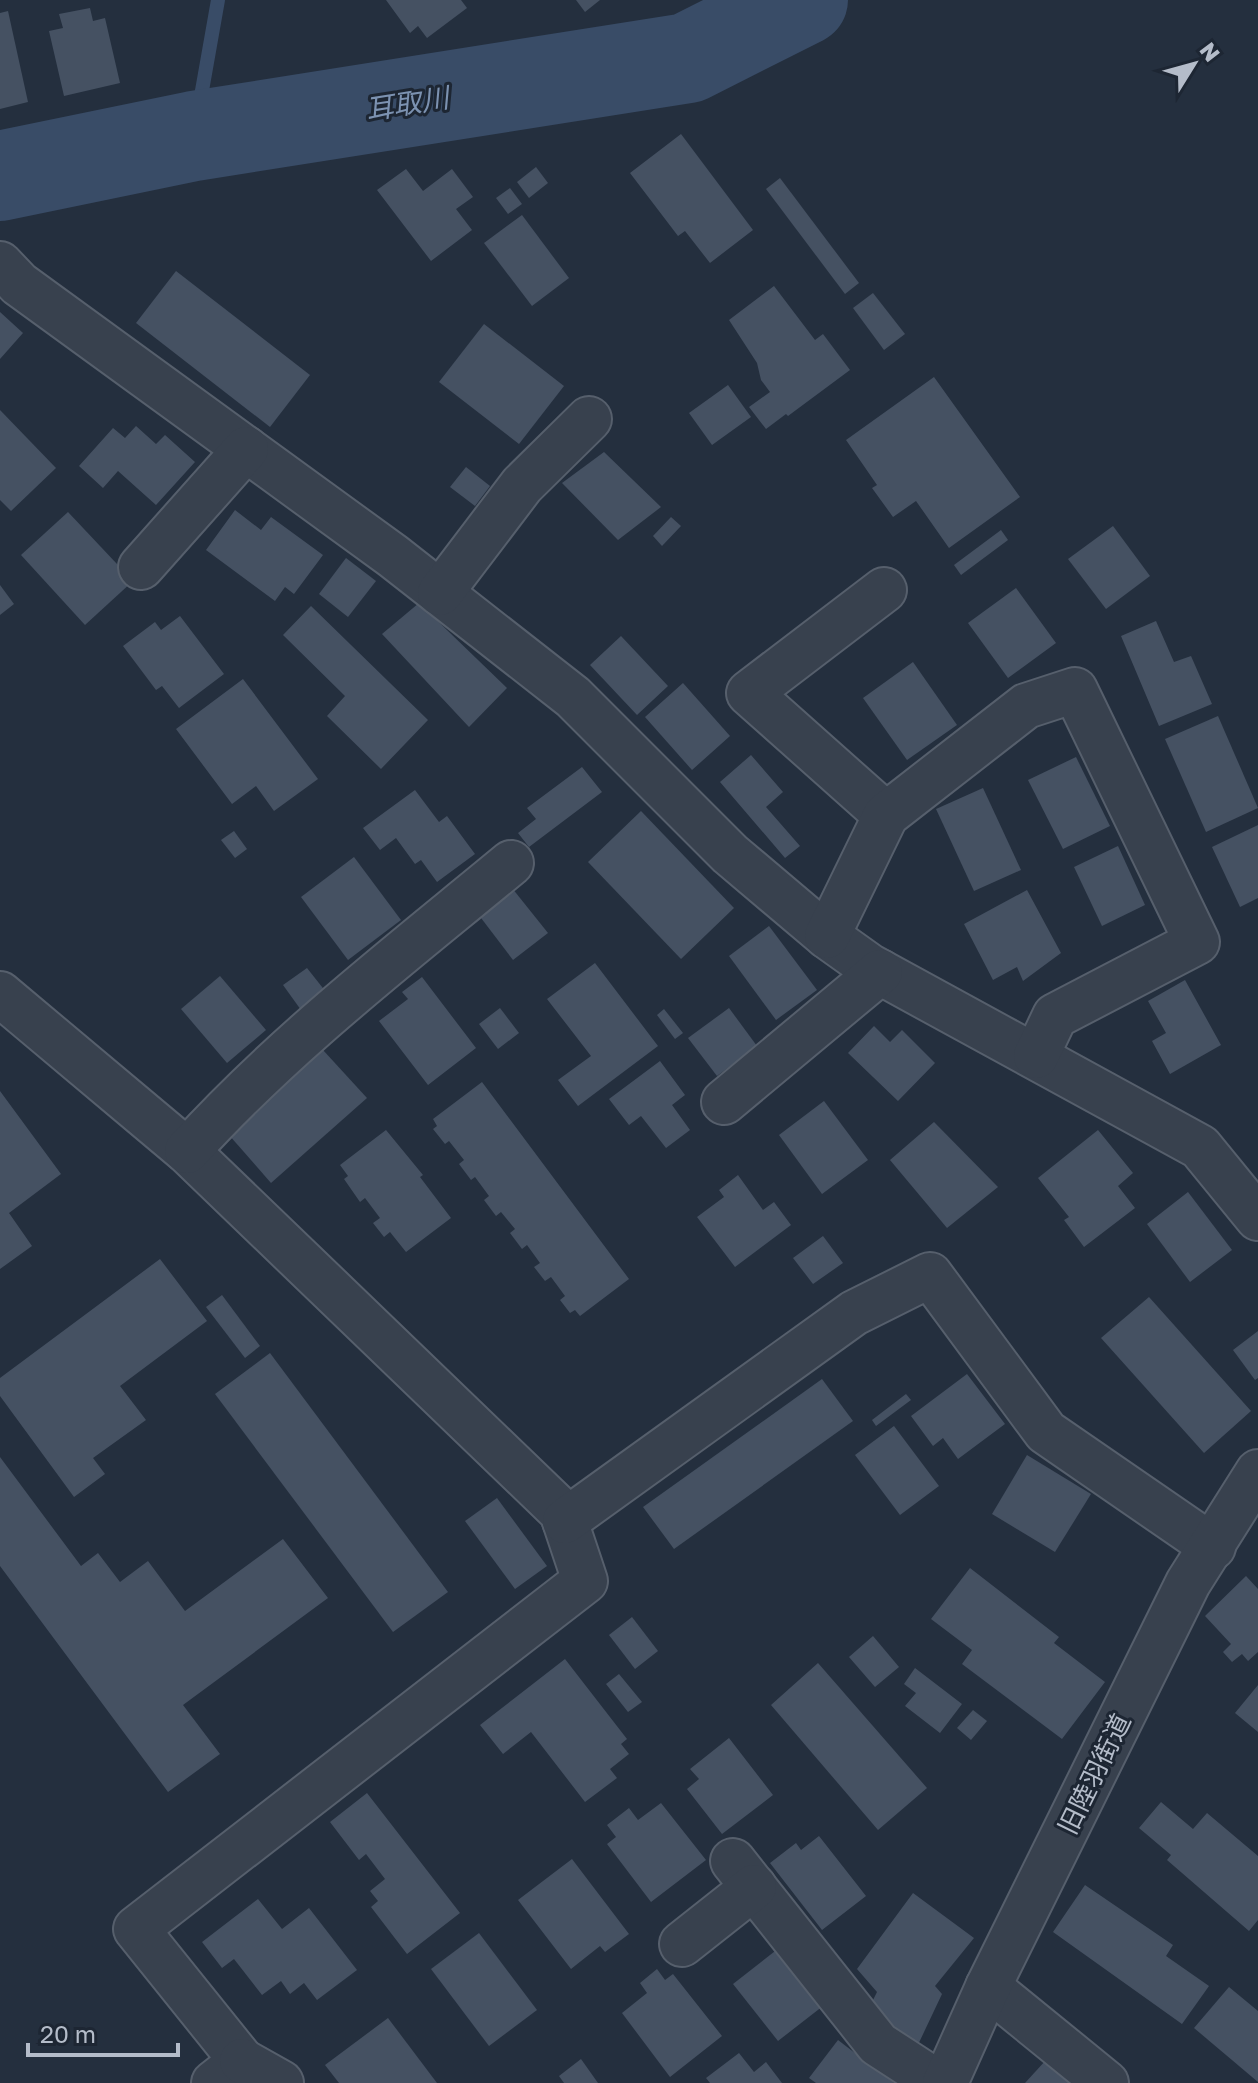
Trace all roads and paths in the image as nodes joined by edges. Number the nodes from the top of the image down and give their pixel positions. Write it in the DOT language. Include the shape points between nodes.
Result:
graph roads {
  1 [pos="0,264"];
  2 [pos="589,419"];
  3 [pos="246,449"];
  4 [pos="141,567"];
  5 [pos="884,590"];
  6 [pos="440,593"];
  7 [pos="886,815"];
  8 [pos="511,863"];
  9 [pos="827,936"];
  10 [pos="880,972"];
  11 [pos="0,994"];
  12 [pos="1036,1056"];
  13 [pos="724,1102"];
  14 [pos="187,1151"];
  15 [pos="1258,1218"];
  16 [pos="1258,1472"];
  17 [pos="565,1521"];
  18 [pos="1213,1547"];
  19 [pos="682,1944"];
  20 [pos="988,1987"];
  21 [pos="228,2072"];
  22 [pos="281,2083"];
  23 [pos="938,2083"];
  24 [pos="945,2083"];
  25 [pos="1106,2083"];
  1 -- 3 [label="street" via="19,284"];
  2 -- 6 [label="street" via="522,485"];
  3 -- 4 [label="street"];
  3 -- 6 [label="street"];
  5 -- 7 [label="street" via="749,693"];
  6 -- 9 [label="street" via="573,697 730,854"];
  7 -- 9 [label="street"];
  7 -- 12 [label="street" via="1026,706 1075,690 1197,942 1055,1016"];
  8 -- 14 [label="street" via="321,1021"];
  9 -- 10 [label="street"];
  10 -- 12 [label="street"];
  10 -- 13 [label="street"];
  11 -- 14 [label="street"];
  12 -- 15 [label="street" via="1200,1147"];
  14 -- 17 [label="street" via="562,1512"];
  16 -- 18 [label="street, 旧陸羽街道"];
  17 -- 18 [label="street" via="854,1313 930,1275 1046,1432"];
  17 -- 21 [label="street" via="585,1581 136,1929"];
  18 -- 20 [label="street, 旧陸羽街道" via="1188,1583"];
  19 -- 23 [label="street" via="743,1874 878,2044"];
  20 -- 24 [label="street, 旧陸羽街道"];
  20 -- 25 [label="street"];
  21 -- 22 [label="street"];
}
